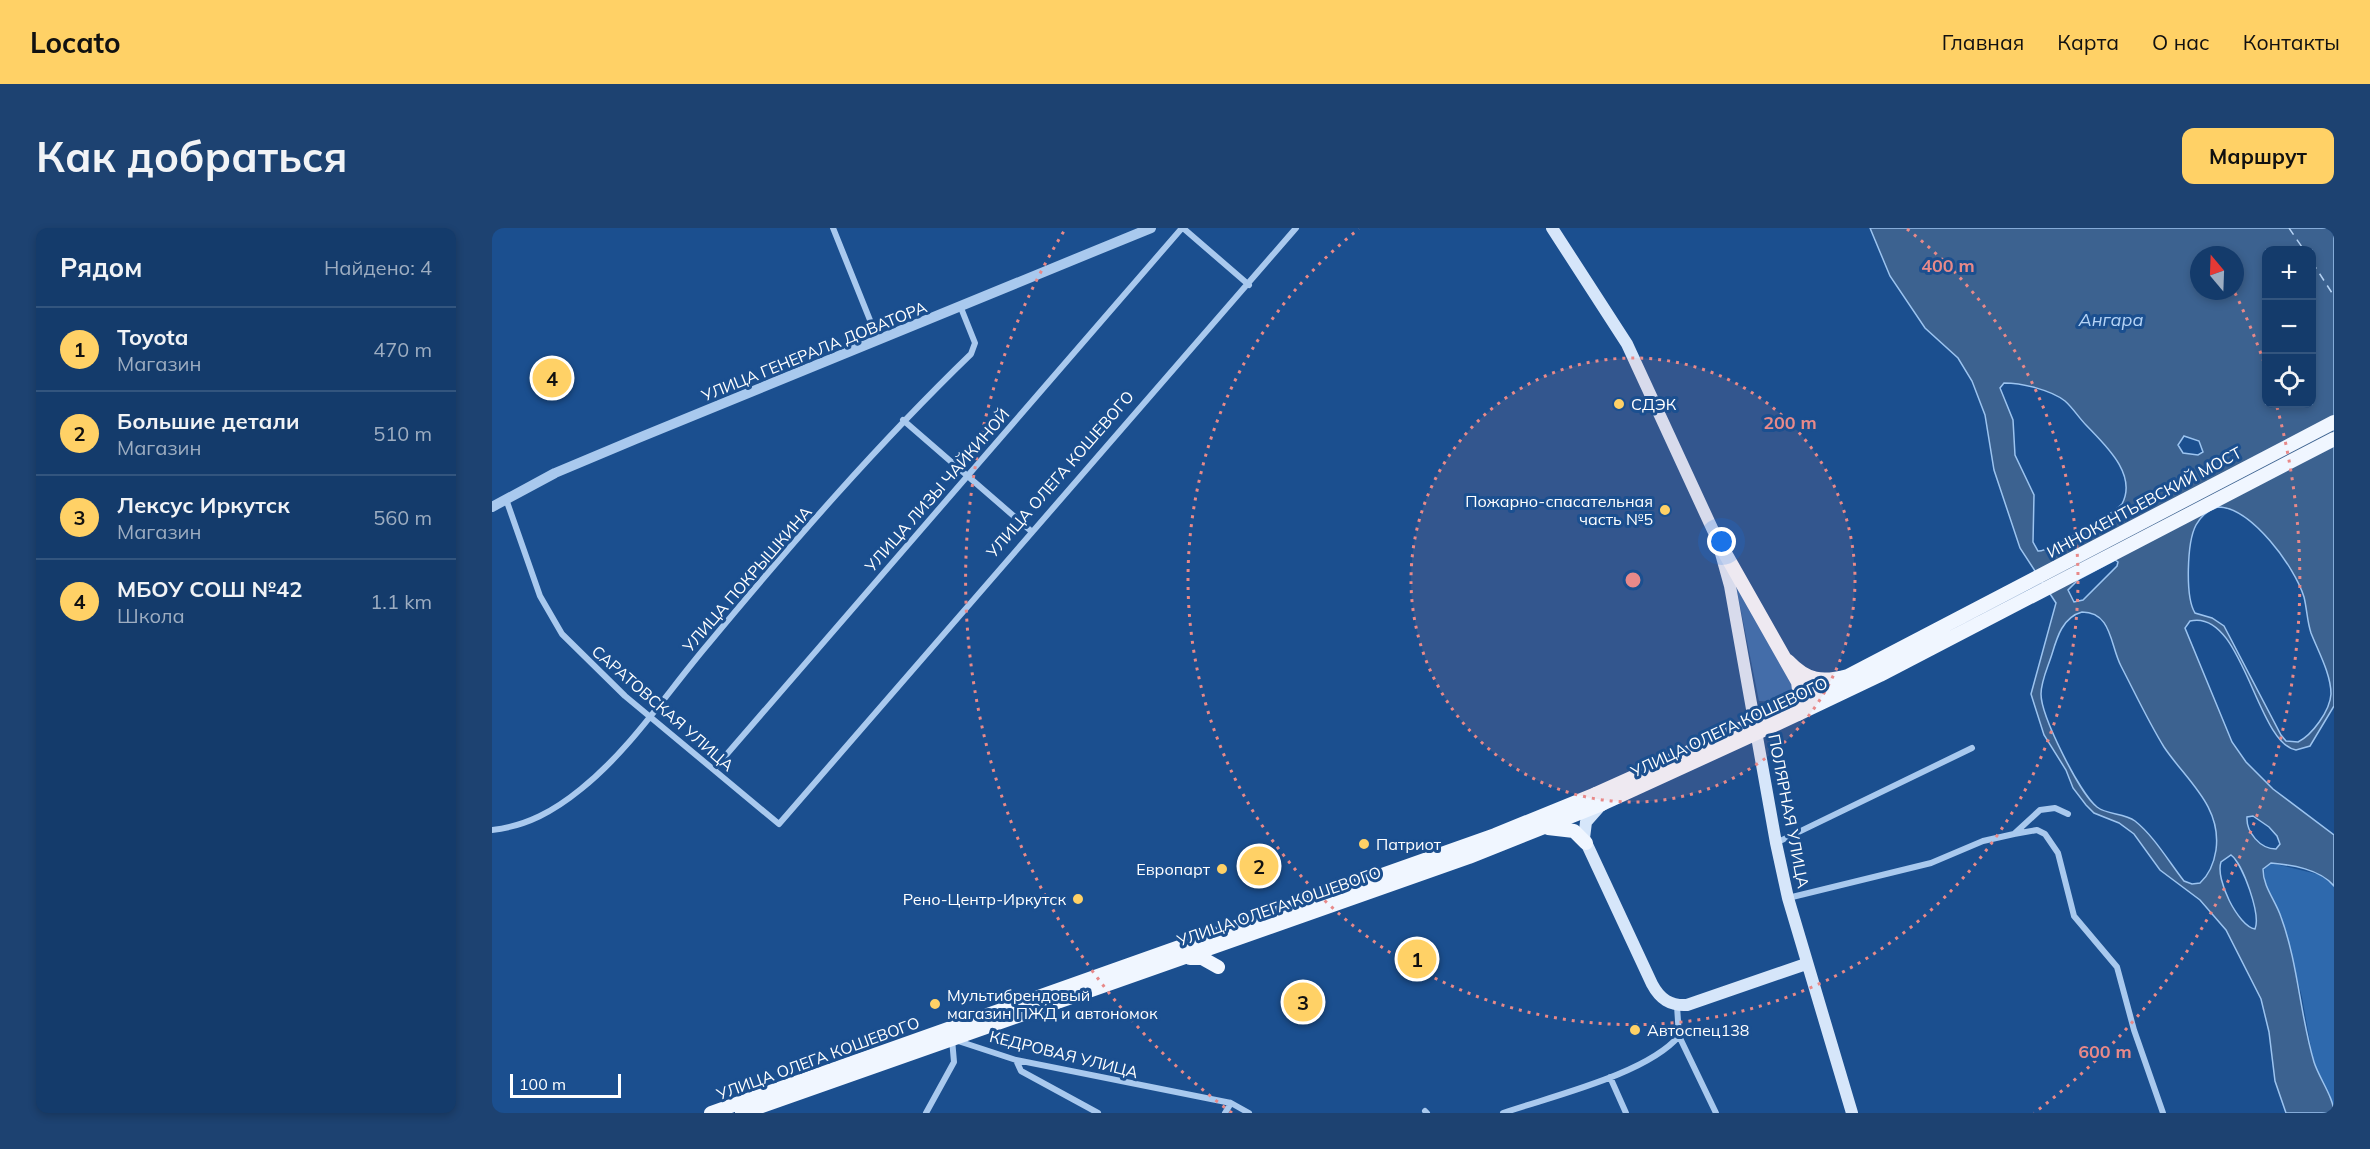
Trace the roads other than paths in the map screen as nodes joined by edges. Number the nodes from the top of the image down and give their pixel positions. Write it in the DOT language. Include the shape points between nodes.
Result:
graph roads {
  1 [pos="833,228"];
  2 [pos="1151,228"];
  3 [pos="1182,228"];
  4 [pos="1296,228"];
  5 [pos="1552,228"];
  6 [pos="1249,285"];
  7 [pos="961,308"];
  8 [pos="878,341"];
  9 [pos="903,420"];
  10 [pos="2334,422"];
  11 [pos="2334,439"];
  12 [pos="967,476"];
  13 [pos="506,499"];
  14 [pos="492,507"];
  15 [pos="1031,531"];
  16 [pos="1717,539"];
  17 [pos="1974,619"];
  18 [pos="1788,661"];
  19 [pos="1873,665"];
  20 [pos="1796,710"];
  21 [pos="650,717"];
  22 [pos="1972,748"];
  23 [pos="714,769"];
  24 [pos="1599,799"];
  25 [pos="2068,813"];
  26 [pos="779,824"];
  27 [pos="1543,828"];
  28 [pos="492,830"];
  29 [pos="2014,834"];
  30 [pos="1586,843"];
  31 [pos="1776,843"];
  32 [pos="1788,898"];
  33 [pos="1176,960"];
  34 [pos="1806,964"];
  35 [pos="1218,967"];
  36 [pos="1677,1006"];
  37 [pos="1679,1036"];
  38 [pos="952,1039"];
  39 [pos="1016,1060"];
  40 [pos="1610,1077"];
  41 [pos="1231,1103"];
  42 [pos="929,1112"];
  43 [pos="711,1113"];
  44 [pos="742,1113"];
  45 [pos="1098,1113"];
  46 [pos="1226,1113"];
  47 [pos="1249,1113"];
  48 [pos="1503,1113"];
  49 [pos="1626,1113"];
  50 [pos="1716,1113"];
  51 [pos="1852,1113"];
  52 [pos="2163,1113"];
  1 -- 8 [label="street"];
  2 -- 7 [label="street, УЛИЦА ГЕНЕРАЛА ДОВАТОРА"];
  3 -- 6 [label="street"];
  3 -- 12 [label="street, УЛИЦА ЛИЗЫ ЧАЙКИНОЙ"];
  4 -- 6 [label="street, УЛИЦА ОЛЕГА КОШЕВОГО"];
  5 -- 16 [label="main road, ПОЛЯРНАЯ УЛИЦА" via="1627,344"];
  6 -- 15 [label="street, УЛИЦА ОЛЕГА КОШЕВОГО"];
  7 -- 8 [label="street, УЛИЦА ГЕНЕРАЛА ДОВАТОРА"];
  7 -- 9 [label="street, УЛИЦА ПОКРЫШКИНА" via="975,343 973,349"];
  8 -- 13 [label="street, УЛИЦА ГЕНЕРАЛА ДОВАТОРА" via="576,465"];
  9 -- 12 [label="street"];
  9 -- 21 [label="street, УЛИЦА ПОКРЫШКИНА" via="709,643"];
  10 -- 17 [label="main road, ИННОКЕНТЬЕВСКИЙ МОСТ"];
  11 -- 17 [label="main road, ИННОКЕНТЬЕВСКИЙ МОСТ"];
  12 -- 15 [label="street"];
  12 -- 23 [label="street, УЛИЦА ЛИЗЫ ЧАЙКИНОЙ"];
  13 -- 14 [label="street, УЛИЦА ГЕНЕРАЛА ДОВАТОРА"];
  13 -- 21 [label="street, САРАТОВСКАЯ УЛИЦА" via="540,596 552,618 579,653"];
  15 -- 26 [label="street, УЛИЦА ОЛЕГА КОШЕВОГО"];
  16 -- 18 [label="main road"];
  16 -- 31 [label="main road, ПОЛЯРНАЯ УЛИЦА" via="1730,586"];
  17 -- 19 [label="main road"];
  17 -- 20 [label="main road, УЛИЦА ОЛЕГА КОШЕВОГО"];
  18 -- 19 [label="main road" via="1804,676 1823,681"];
  18 -- 20 [label="main road" via="1800,690"];
  19 -- 20 [label="main road, УЛИЦА ОЛЕГА КОШЕВОГО"];
  20 -- 24 [label="main road, УЛИЦА ОЛЕГА КОШЕВОГО, bridge"];
  21 -- 23 [label="street, САРАТОВСКАЯ УЛИЦА"];
  21 -- 28 [label="street, УЛИЦА ПОКРЫШКИНА" via="562,805 514,828"];
  22 -- 31 [label="street"];
  23 -- 26 [label="street, САРАТОВСКАЯ УЛИЦА"];
  24 -- 27 [label="main road, УЛИЦА ОЛЕГА КОШЕВОГО"];
  24 -- 30 [label="main road" via="1586,822"];
  24 -- 43 [label="main road, УЛИЦА ОЛЕГА КОШЕВОГО"];
  25 -- 29 [label="street" via="2055,808 2040,810"];
  27 -- 30 [label="main road" via="1574,831"];
  27 -- 33 [label="main road, УЛИЦА ОЛЕГА КОШЕВОГО"];
  29 -- 32 [label="street" via="1983,841 1931,862"];
  29 -- 52 [label="street" via="2037,830 2045,834 2058,853 2074,916 2117,967"];
  30 -- 36 [label="main road" via="1655,990"];
  31 -- 32 [label="main road, ПОЛЯРНАЯ УЛИЦА"];
  32 -- 34 [label="main road, ПОЛЯРНАЯ УЛИЦА"];
  33 -- 35 [label="main road" via="1203,958"];
  33 -- 38 [label="main road, УЛИЦА ОЛЕГА КОШЕВОГО"];
  34 -- 36 [label="main road"];
  34 -- 51 [label="main road, ПОЛЯРНАЯ УЛИЦА"];
  36 -- 37 [label="street"];
  37 -- 40 [label="street" via="1661,1053"];
  37 -- 50 [label="street"];
  38 -- 39 [label="street, КЕДРОВАЯ УЛИЦА"];
  38 -- 42 [label="street" via="954,1062"];
  38 -- 44 [label="main road, УЛИЦА ОЛЕГА КОШЕВОГО"];
  39 -- 41 [label="street, КЕДРОВАЯ УЛИЦА"];
  39 -- 45 [label="street" via="1021,1071"];
  40 -- 48 [label="street"];
  40 -- 49 [label="street"];
  41 -- 46 [label="street"];
  41 -- 47 [label="street, КЕДРОВАЯ УЛИЦА"];
}
